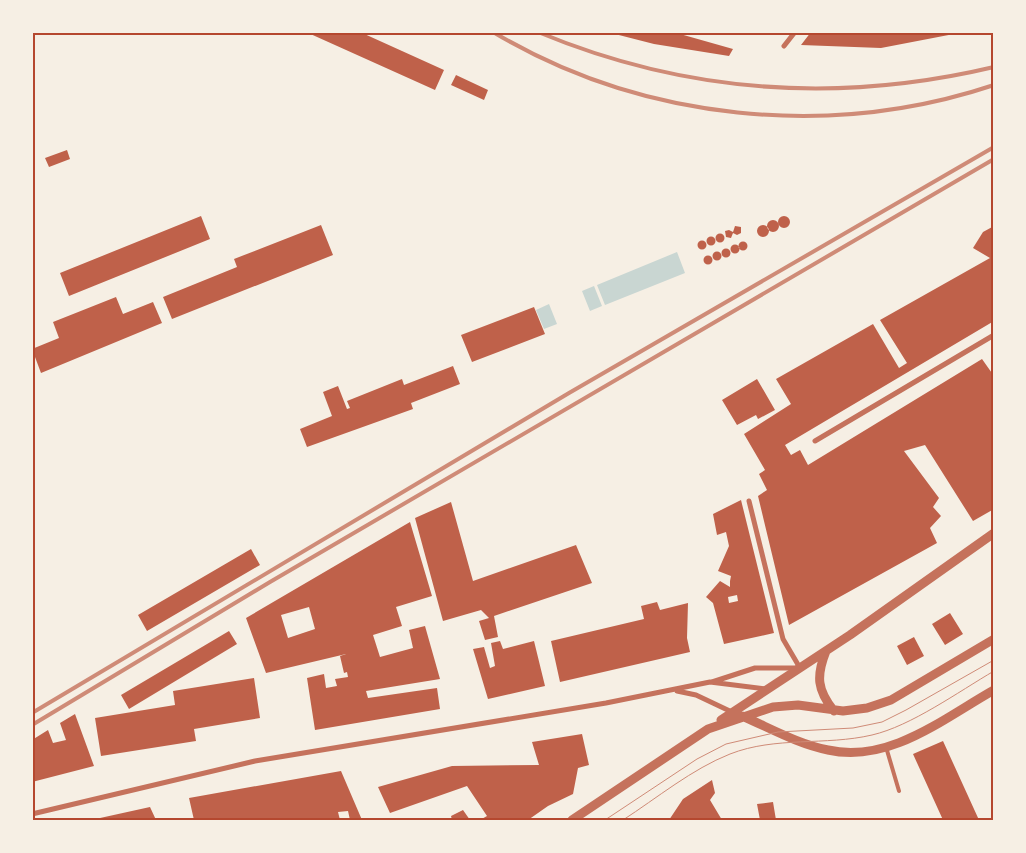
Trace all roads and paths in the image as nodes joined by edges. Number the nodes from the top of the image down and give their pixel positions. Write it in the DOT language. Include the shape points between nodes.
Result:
graph roads {
  1 [pos="795,32"];
  2 [pos="784,46"];
  3 [pos="994,335"];
  4 [pos="815,441"];
  5 [pos="750,501"];
  6 [pos="994,533"];
  7 [pos="994,639"];
  8 [pos="826,651"];
  9 [pos="800,668"];
  10 [pos="710,682"];
  11 [pos="672,690"];
  12 [pos="768,690"];
  13 [pos="993,691"];
  14 [pos="834,710"];
  15 [pos="733,712"];
  16 [pos="742,716"];
  17 [pos="708,729"];
  18 [pos="886,748"];
  19 [pos="899,791"];
  20 [pos="32,814"];
  21 [pos="572,820"];
  1 -- 2 [label="street"];
  3 -- 4 [label="street"];
  5 -- 9 [label="street" via="783,638"];
  6 -- 8 [label="street"];
  7 -- 14 [label="street" via="891,700 867,708"];
  8 -- 9 [label="street"];
  8 -- 14 [label="street" via="821,665 820,686 824,698"];
  9 -- 10 [label="street" via="755,668"];
  9 -- 12 [label="street"];
  10 -- 11 [label="street"];
  10 -- 12 [label="street"];
  11 -- 15 [label="street" via="696,695"];
  11 -- 20 [label="street" via="255,761"];
  12 -- 15 [label="street"];
  13 -- 18 [label="street"];
  14 -- 16 [label="street" via="787,705"];
  15 -- 16 [label="street"];
  15 -- 17 [label="street"];
  16 -- 17 [label="street"];
  16 -- 18 [label="street" via="829,751 861,752"];
  17 -- 21 [label="street"];
  18 -- 19 [label="lane"];
}
